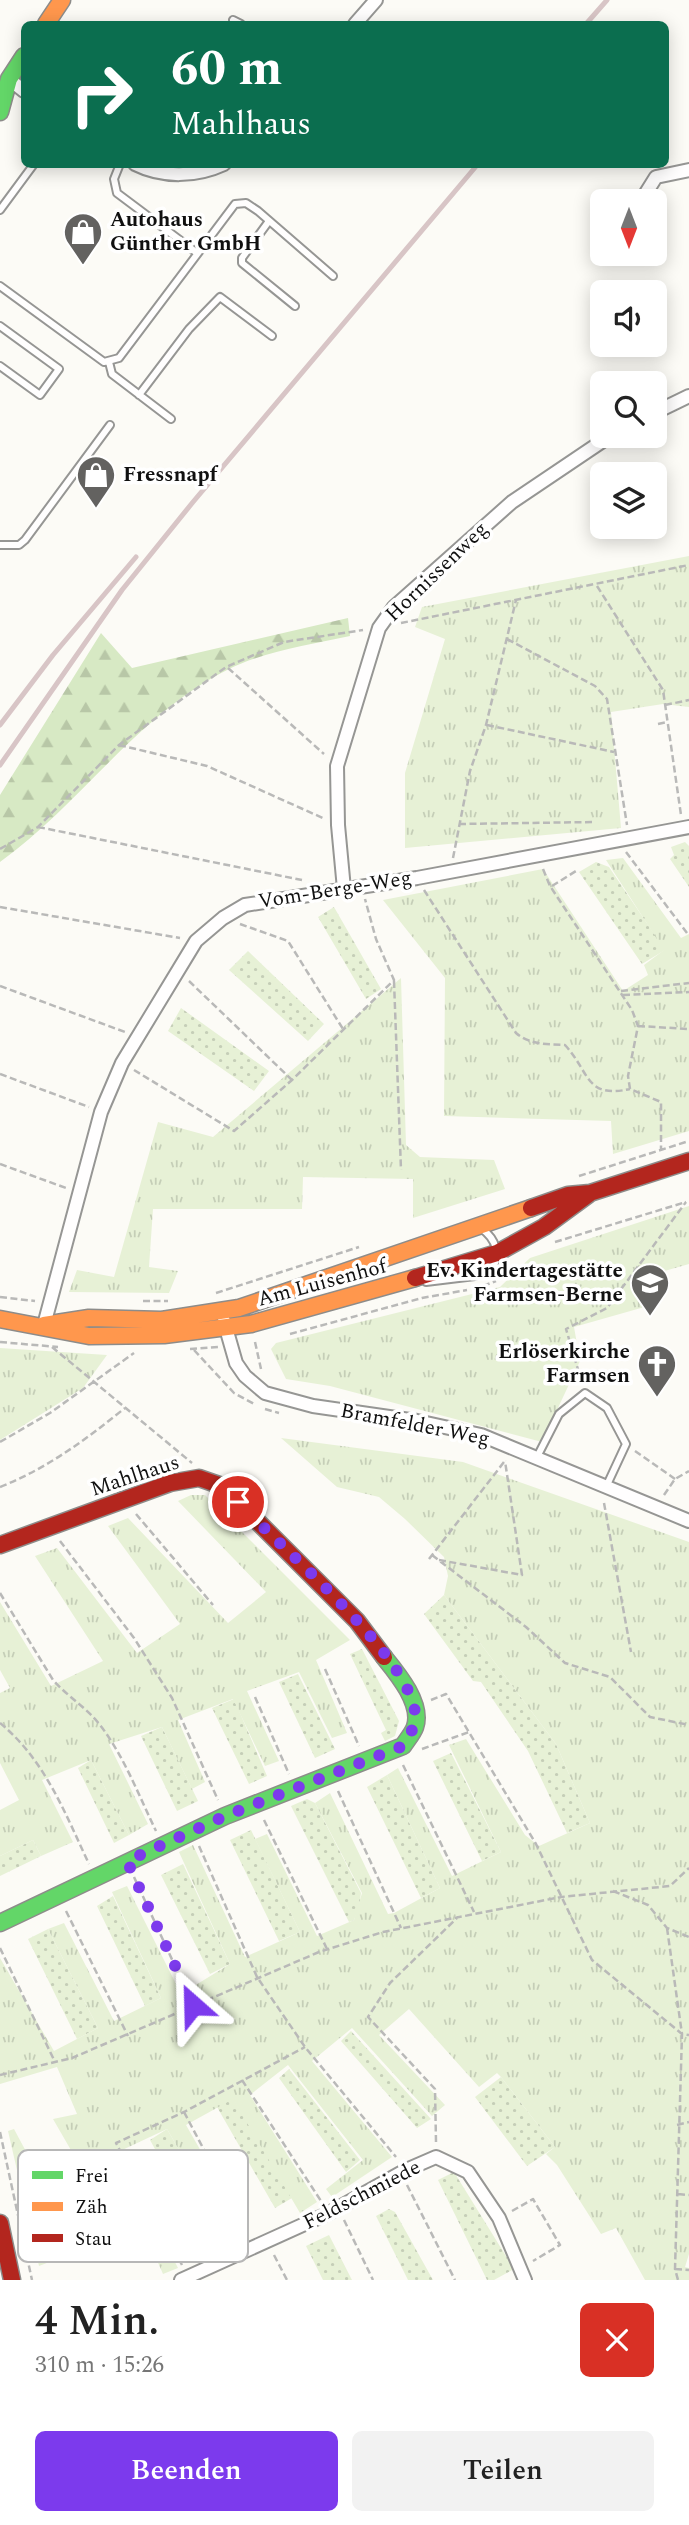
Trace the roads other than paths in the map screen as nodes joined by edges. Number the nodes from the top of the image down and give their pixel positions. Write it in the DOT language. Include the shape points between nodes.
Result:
graph roads {
  1 [pos="62,0"];
  2 [pos="376,0"];
  3 [pos="48,21"];
  4 [pos="358,21"];
  5 [pos="21,60"];
  6 [pos="4,81"];
  7 [pos="21,90"];
  8 [pos="0,112"];
  9 [pos="30,168"];
  10 [pos="118,168"];
  11 [pos="151,168"];
  12 [pos="215,168"];
  13 [pos="689,170"];
  14 [pos="648,189"];
  15 [pos="3,199"];
  16 [pos="0,210"];
  17 [pos="269,221"];
  18 [pos="197,253"];
  19 [pos="333,276"];
  20 [pos="0,286"];
  21 [pos="295,306"];
  22 [pos="0,326"];
  23 [pos="272,336"];
  24 [pos="109,362"];
  25 [pos="0,366"];
  26 [pos="139,395"];
  27 [pos="689,396"];
  28 [pos="667,407"];
  29 [pos="171,419"];
  30 [pos="110,425"];
  31 [pos="592,448"];
  32 [pos="0,545"];
  33 [pos="686,828"];
  34 [pos="344,889"];
  35 [pos="689,1161"];
  36 [pos="590,1193"];
  37 [pos="480,1228"];
  38 [pos="497,1253"];
  39 [pos="0,1319"];
  40 [pos="223,1320"];
  41 [pos="44,1325"];
  42 [pos="537,1457"];
  43 [pos="605,1488"];
  44 [pos="689,1521"];
  45 [pos="0,1545"];
  46 [pos="0,1923"];
  47 [pos="0,2222"];
  48 [pos="248,2251"];
  49 [pos="224,2262"];
  50 [pos="523,2274"];
  51 [pos="185,2279"];
  52 [pos="12,2280"];
  1 -- 3 [label="main road"];
  2 -- 4 [label="street"];
  5 -- 6 [label="main road"];
  6 -- 7 [label="street"];
  6 -- 8 [label="main road" via="5,106"];
  9 -- 15 [label="lane"];
  10 -- 18 [label="lane" via="114,179 120,196"];
  11 -- 12 [label="street" via="178,175"];
  13 -- 14 [label="street" via="656,177"];
  15 -- 16 [label="lane"];
  17 -- 18 [label="lane" via="246,203 235,204"];
  17 -- 19 [label="lane"];
  17 -- 21 [label="lane" via="242,263"];
  18 -- 24 [label="lane" via="119,358"];
  20 -- 24 [label="lane"];
  22 -- 25 [label="lane" via="59,369 40,395"];
  23 -- 26 [label="lane" via="220,298 189,329"];
  24 -- 26 [label="lane" via="112,374"];
  26 -- 29 [label="lane"];
  27 -- 28 [label="street"];
  30 -- 32 [label="lane" via="25,540 19,545"];
  31 -- 34 [label="street, Hornissenweg" via="512,502 394,607 379,628 337,766"];
  33 -- 34 [label="street, Vom-Berge-Weg"];
  34 -- 41 [label="street, Vom-Berge-Weg" via="245,905 196,941 136,1037 102,1112"];
  35 -- 36 [label="main road, Am Luisenhof"];
  36 -- 37 [label="main road, Am Luisenhof" via="568,1195"];
  36 -- 38 [label="main road, Am Luisenhof" via="532,1235"];
  37 -- 38 [label="lane" via="490,1235"];
  37 -- 40 [label="main road, Am Luisenhof"];
  38 -- 40 [label="main road, Am Luisenhof" via="281,1318"];
  39 -- 41 [label="main road, Am Luisenhof"];
  40 -- 41 [label="main road, Am Luisenhof" via="164,1335 89,1336"];
  40 -- 42 [label="street, Bramfelder Weg" via="236,1363 265,1393 313,1406 481,1435"];
  42 -- 43 [label="street, Bramfelder Weg"];
  42 -- 43 [label="lane" via="559,1415 585,1393 607,1408 626,1444"];
  43 -- 44 [label="street, Bramfelder Weg"];
  45 -- 46 [label="main road, Mahlhaus" via="170,1483 198,1478 222,1486 357,1621 404,1683 416,1725 401,1752 366,1760 225,1816"];
  47 -- 52 [label="main road"];
  48 -- 50 [label="street, Feldschmiede" via="436,2157 468,2172 499,2218"];
  49 -- 51 [label="street, Feldschmiede"];
}
